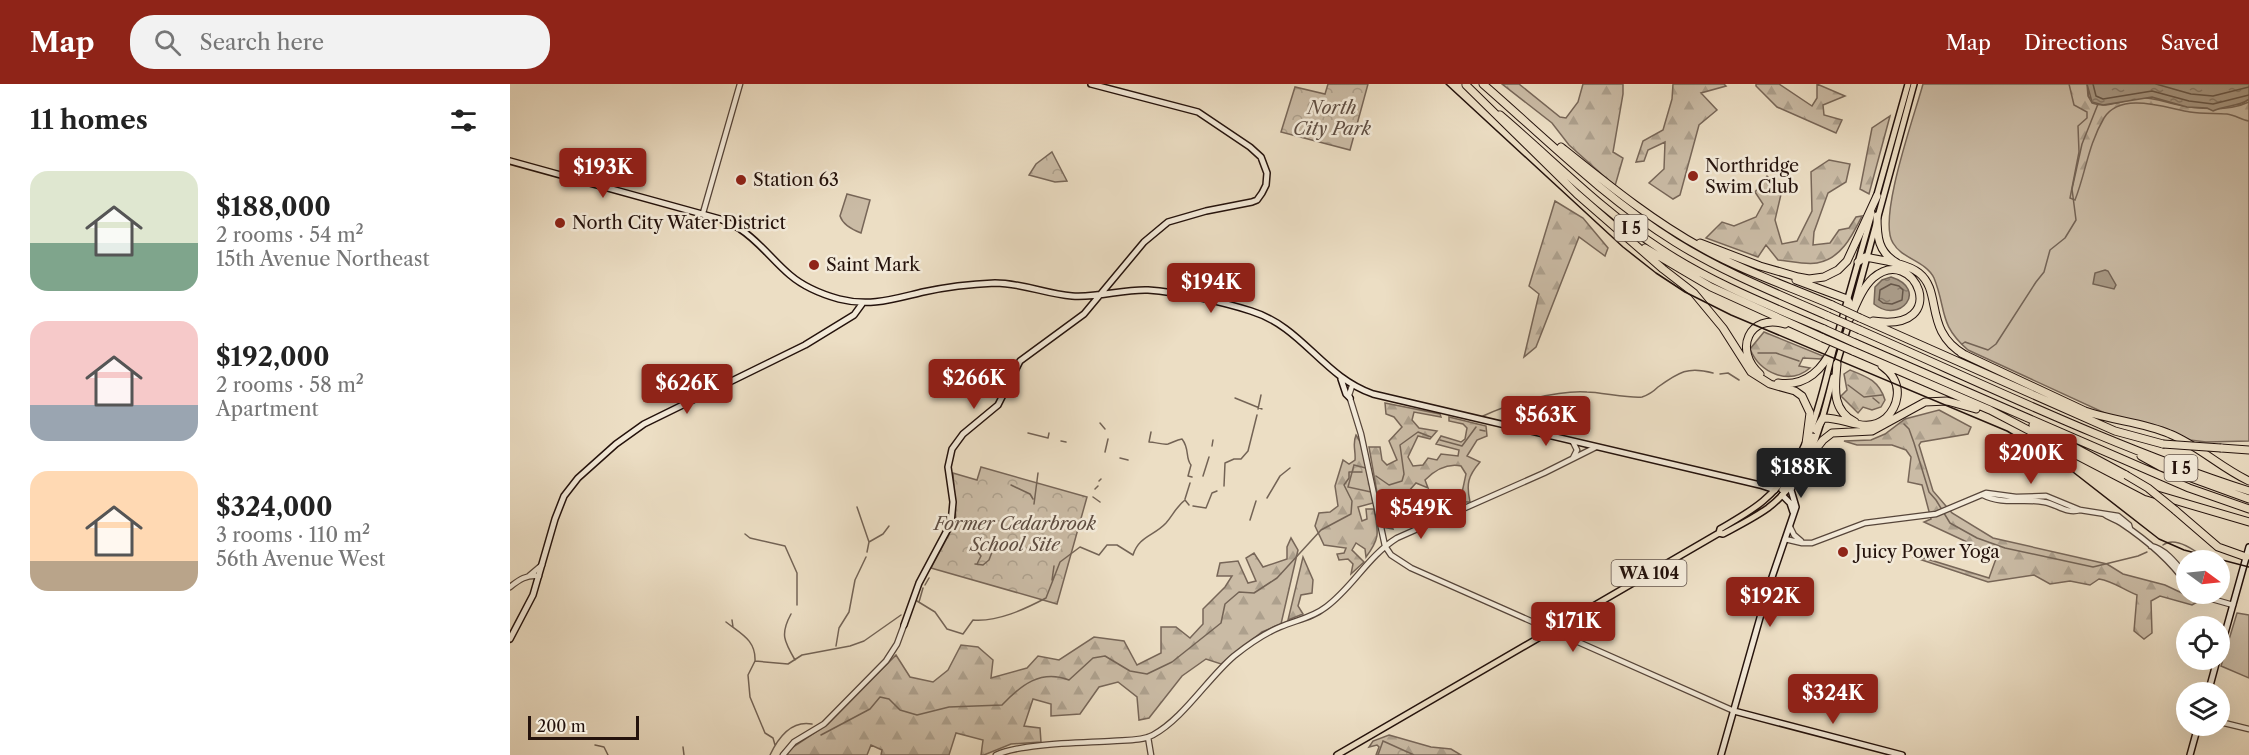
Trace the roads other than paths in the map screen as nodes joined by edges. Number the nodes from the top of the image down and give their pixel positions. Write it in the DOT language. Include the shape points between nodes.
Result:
graph roads {
  1 [pos="740,84"];
  2 [pos="1091,84"];
  3 [pos="1483,84"];
  4 [pos="1908,84"];
  5 [pos="1914,84"];
  6 [pos="1465,85"];
  7 [pos="1910,101"];
  8 [pos="1899,116"];
  9 [pos="1523,118"];
  10 [pos="1903,127"];
  11 [pos="510,161"];
  12 [pos="1877,196"];
  13 [pos="703,213"];
  14 [pos="1877,216"];
  15 [pos="1674,230"];
  16 [pos="1623,233"];
  17 [pos="1865,257"];
  18 [pos="1858,262"];
  19 [pos="1761,266"];
  20 [pos="1904,267"];
  21 [pos="1081,296"];
  22 [pos="1099,296"];
  23 [pos="1847,299"];
  24 [pos="862,304"];
  25 [pos="1852,309"];
  26 [pos="1087,310"];
  27 [pos="1850,318"];
  28 [pos="1860,318"];
  29 [pos="1820,337"];
  30 [pos="1835,345"];
  31 [pos="1961,353"];
  32 [pos="1866,357"];
  33 [pos="1837,364"];
  34 [pos="1341,379"];
  35 [pos="1352,386"];
  36 [pos="2032,394"];
  37 [pos="1822,395"];
  38 [pos="1350,398"];
  39 [pos="1994,403"];
  40 [pos="1823,417"];
  41 [pos="1873,425"];
  42 [pos="1816,430"];
  43 [pos="2036,435"];
  44 [pos="2115,441"];
  45 [pos="1573,442"];
  46 [pos="1806,444"];
  47 [pos="1596,447"];
  48 [pos="2249,450"];
  49 [pos="1571,459"];
  50 [pos="1808,459"];
  51 [pos="1790,471"];
  52 [pos="1794,480"];
  53 [pos="2249,482"];
  54 [pos="1760,485"];
  55 [pos="1775,490"];
  56 [pos="2198,491"];
  57 [pos="2249,491"];
  58 [pos="1782,495"];
  59 [pos="1763,501"];
  60 [pos="2249,501"];
  61 [pos="2249,509"];
  62 [pos="1792,516"];
  63 [pos="1751,518"];
  64 [pos="2249,522"];
  65 [pos="1789,526"];
  66 [pos="1719,533"];
  67 [pos="1785,538"];
  68 [pos="1806,544"];
  69 [pos="1385,546"];
  70 [pos="2151,546"];
  71 [pos="2249,547"];
  72 [pos="2246,558"];
  73 [pos="2176,565"];
  74 [pos="542,566"];
  75 [pos="2176,570"];
  76 [pos="528,576"];
  77 [pos="539,576"];
  78 [pos="510,587"];
  79 [pos="2230,604"];
  80 [pos="2233,605"];
  81 [pos="2230,616"];
  82 [pos="904,625"];
  83 [pos="1549,630"];
  84 [pos="510,639"];
  85 [pos="1734,711"];
  86 [pos="2230,724"];
  87 [pos="2249,729"];
  88 [pos="2195,736"];
  89 [pos="1148,737"];
  90 [pos="783,755"];
  91 [pos="996,755"];
  92 [pos="1151,755"];
  93 [pos="1337,755"];
  94 [pos="1721,755"];
  95 [pos="1902,755"];
  96 [pos="2190,755"];
  1 -- 13 [label="street"];
  2 -- 22 [label="main road" via="1198,112 1261,157 1267,173 1266,185 1257,200 1168,222 1144,242"];
  3 -- 9 [label="highway, I 5"];
  4 -- 8 [label="main road, WA 104"];
  5 -- 7 [label="main road, WA 104"];
  6 -- 16 [label="highway"];
  6 -- 39 [label="highway, I 5, bridge" via="1612,213 1659,248 1714,279"];
  7 -- 8 [label="main road"];
  7 -- 10 [label="main road, WA 104"];
  8 -- 10 [label="main road"];
  8 -- 12 [label="main road, WA 104"];
  9 -- 15 [label="highway" via="1629,201"];
  9 -- 44 [label="highway, I 5, bridge" via="1661,233 1720,267"];
  10 -- 14 [label="main road, WA 104"];
  11 -- 13 [label="main road"];
  12 -- 18 [label="main road, WA 104"];
  12 -- 19 [label="highway" via="1851,255 1833,273 1809,279"];
  13 -- 24 [label="main road" via="740,228 790,275 815,292"];
  14 -- 17 [label="main road, WA 104"];
  14 -- 20 [label="highway" via="1880,247"];
  15 -- 19 [label="highway"];
  15 -- 28 [label="highway, bridge" via="1719,257"];
  16 -- 29 [label="highway" via="1693,278"];
  16 -- 46 [label="highway" via="1694,293 1723,328 1751,372 1805,399 1810,417"];
  17 -- 18 [label="highway"];
  17 -- 20 [label="highway"];
  17 -- 25 [label="main road, WA 104"];
  18 -- 23 [label="main road, WA 104"];
  19 -- 23 [label="highway"];
  20 -- 31 [label="highway" via="1925,280 1939,328"];
  21 -- 22 [label="main road"];
  21 -- 24 [label="main road" via="996,283"];
  21 -- 26 [label="main road"];
  22 -- 26 [label="main road"];
  22 -- 34 [label="main road" via="1149,290 1251,311 1296,335"];
  23 -- 25 [label="highway"];
  23 -- 30 [label="main road, WA 104"];
  24 -- 74 [label="main road" via="855,315 805,345 659,416 616,444 564,496"];
  25 -- 27 [label="main road, WA 104"];
  26 -- 82 [label="main road" via="1025,356 998,405 963,434 952,449 948,467 953,502 951,523 919,583"];
  27 -- 28 [label="highway" via="1868,283 1877,275 1898,271 1915,281 1919,302 1908,319 1889,323"];
  27 -- 33 [label="main road, WA 104"];
  28 -- 36 [label="highway"];
  29 -- 30 [label="highway" via="1778,322 1766,322 1749,336 1747,356 1766,378 1793,383 1816,373"];
  29 -- 32 [label="highway, bridge"];
  30 -- 37 [label="main road, WA 104"];
  31 -- 36 [label="highway"];
  31 -- 53 [label="highway" via="2085,411 2168,432"];
  32 -- 41 [label="highway" via="1888,370 1898,390 1893,411"];
  32 -- 43 [label="highway"];
  33 -- 40 [label="main road, WA 104"];
  33 -- 41 [label="highway" via="1835,394 1840,409 1851,421"];
  34 -- 35 [label="main road"];
  34 -- 38 [label="main road"];
  35 -- 38 [label="street"];
  35 -- 45 [label="main road"];
  36 -- 48 [label="highway, bridge" via="2115,431 2163,444"];
  37 -- 42 [label="main road"];
  37 -- 46 [label="main road, WA 104"];
  38 -- 69 [label="street" via="1362,434"];
  39 -- 56 [label="highway, I 5"];
  39 -- 72 [label="highway, bridge" via="2148,488 2218,547"];
  40 -- 41 [label="highway" via="1860,426"];
  40 -- 42 [label="highway"];
  40 -- 50 [label="main road, WA 104"];
  42 -- 58 [label="main road"];
  43 -- 50 [label="highway" via="1968,406 1936,400 1919,404 1872,431 1832,433"];
  43 -- 64 [label="highway" via="2147,492"];
  44 -- 57 [label="highway, I 5"];
  44 -- 60 [label="highway" via="2161,467"];
  45 -- 47 [label="main road"];
  45 -- 49 [label="street" via="1577,450"];
  46 -- 51 [label="main road, WA 104"];
  47 -- 49 [label="street"];
  47 -- 54 [label="main road"];
  49 -- 69 [label="street"];
  50 -- 52 [label="main road, WA 104"];
  51 -- 54 [label="main road" via="1773,483"];
  51 -- 55 [label="main road, WA 104"];
  52 -- 58 [label="main road, WA 104"];
  52 -- 62 [label="main road" via="1792,492 1796,503"];
  54 -- 55 [label="main road"];
  54 -- 59 [label="main road"];
  55 -- 58 [label="main road"];
  55 -- 59 [label="main road, WA 104"];
  55 -- 63 [label="main road" via="1773,499"];
  56 -- 60 [label="highway"];
  56 -- 61 [label="highway, I 5"];
  58 -- 62 [label="main road" via="1791,506"];
  58 -- 63 [label="main road, WA 104"];
  59 -- 66 [label="main road, WA 104"];
  62 -- 65 [label="main road"];
  63 -- 66 [label="main road, WA 104"];
  65 -- 67 [label="main road"];
  65 -- 68 [label="street" via="1796,538"];
  66 -- 83 [label="main road, WA 104"];
  67 -- 68 [label="street"];
  67 -- 85 [label="main road"];
  68 -- 70 [label="street" via="1865,522 1936,513 1986,493 2046,496 2080,510 2118,516"];
  69 -- 83 [label="street" via="1411,568"];
  69 -- 89 [label="street" via="1327,607 1252,641 1175,717"];
  70 -- 73 [label="street"];
  70 -- 75 [label="street"];
  71 -- 72 [label="main road"];
  72 -- 80 [label="main road"];
  74 -- 76 [label="street"];
  74 -- 77 [label="main road"];
  76 -- 77 [label="street"];
  76 -- 78 [label="street"];
  77 -- 84 [label="main road"];
  79 -- 80 [label="street"];
  80 -- 81 [label="main road"];
  82 -- 90 [label="street" via="886,661 824,724 788,747"];
  83 -- 85 [label="street"];
  83 -- 93 [label="main road, WA 104"];
  85 -- 94 [label="main road"];
  85 -- 95 [label="main road"];
  86 -- 87 [label="street"];
  88 -- 96 [label="main road"];
  89 -- 91 [label="street" via="1017,749"];
  89 -- 92 [label="street"];
}
